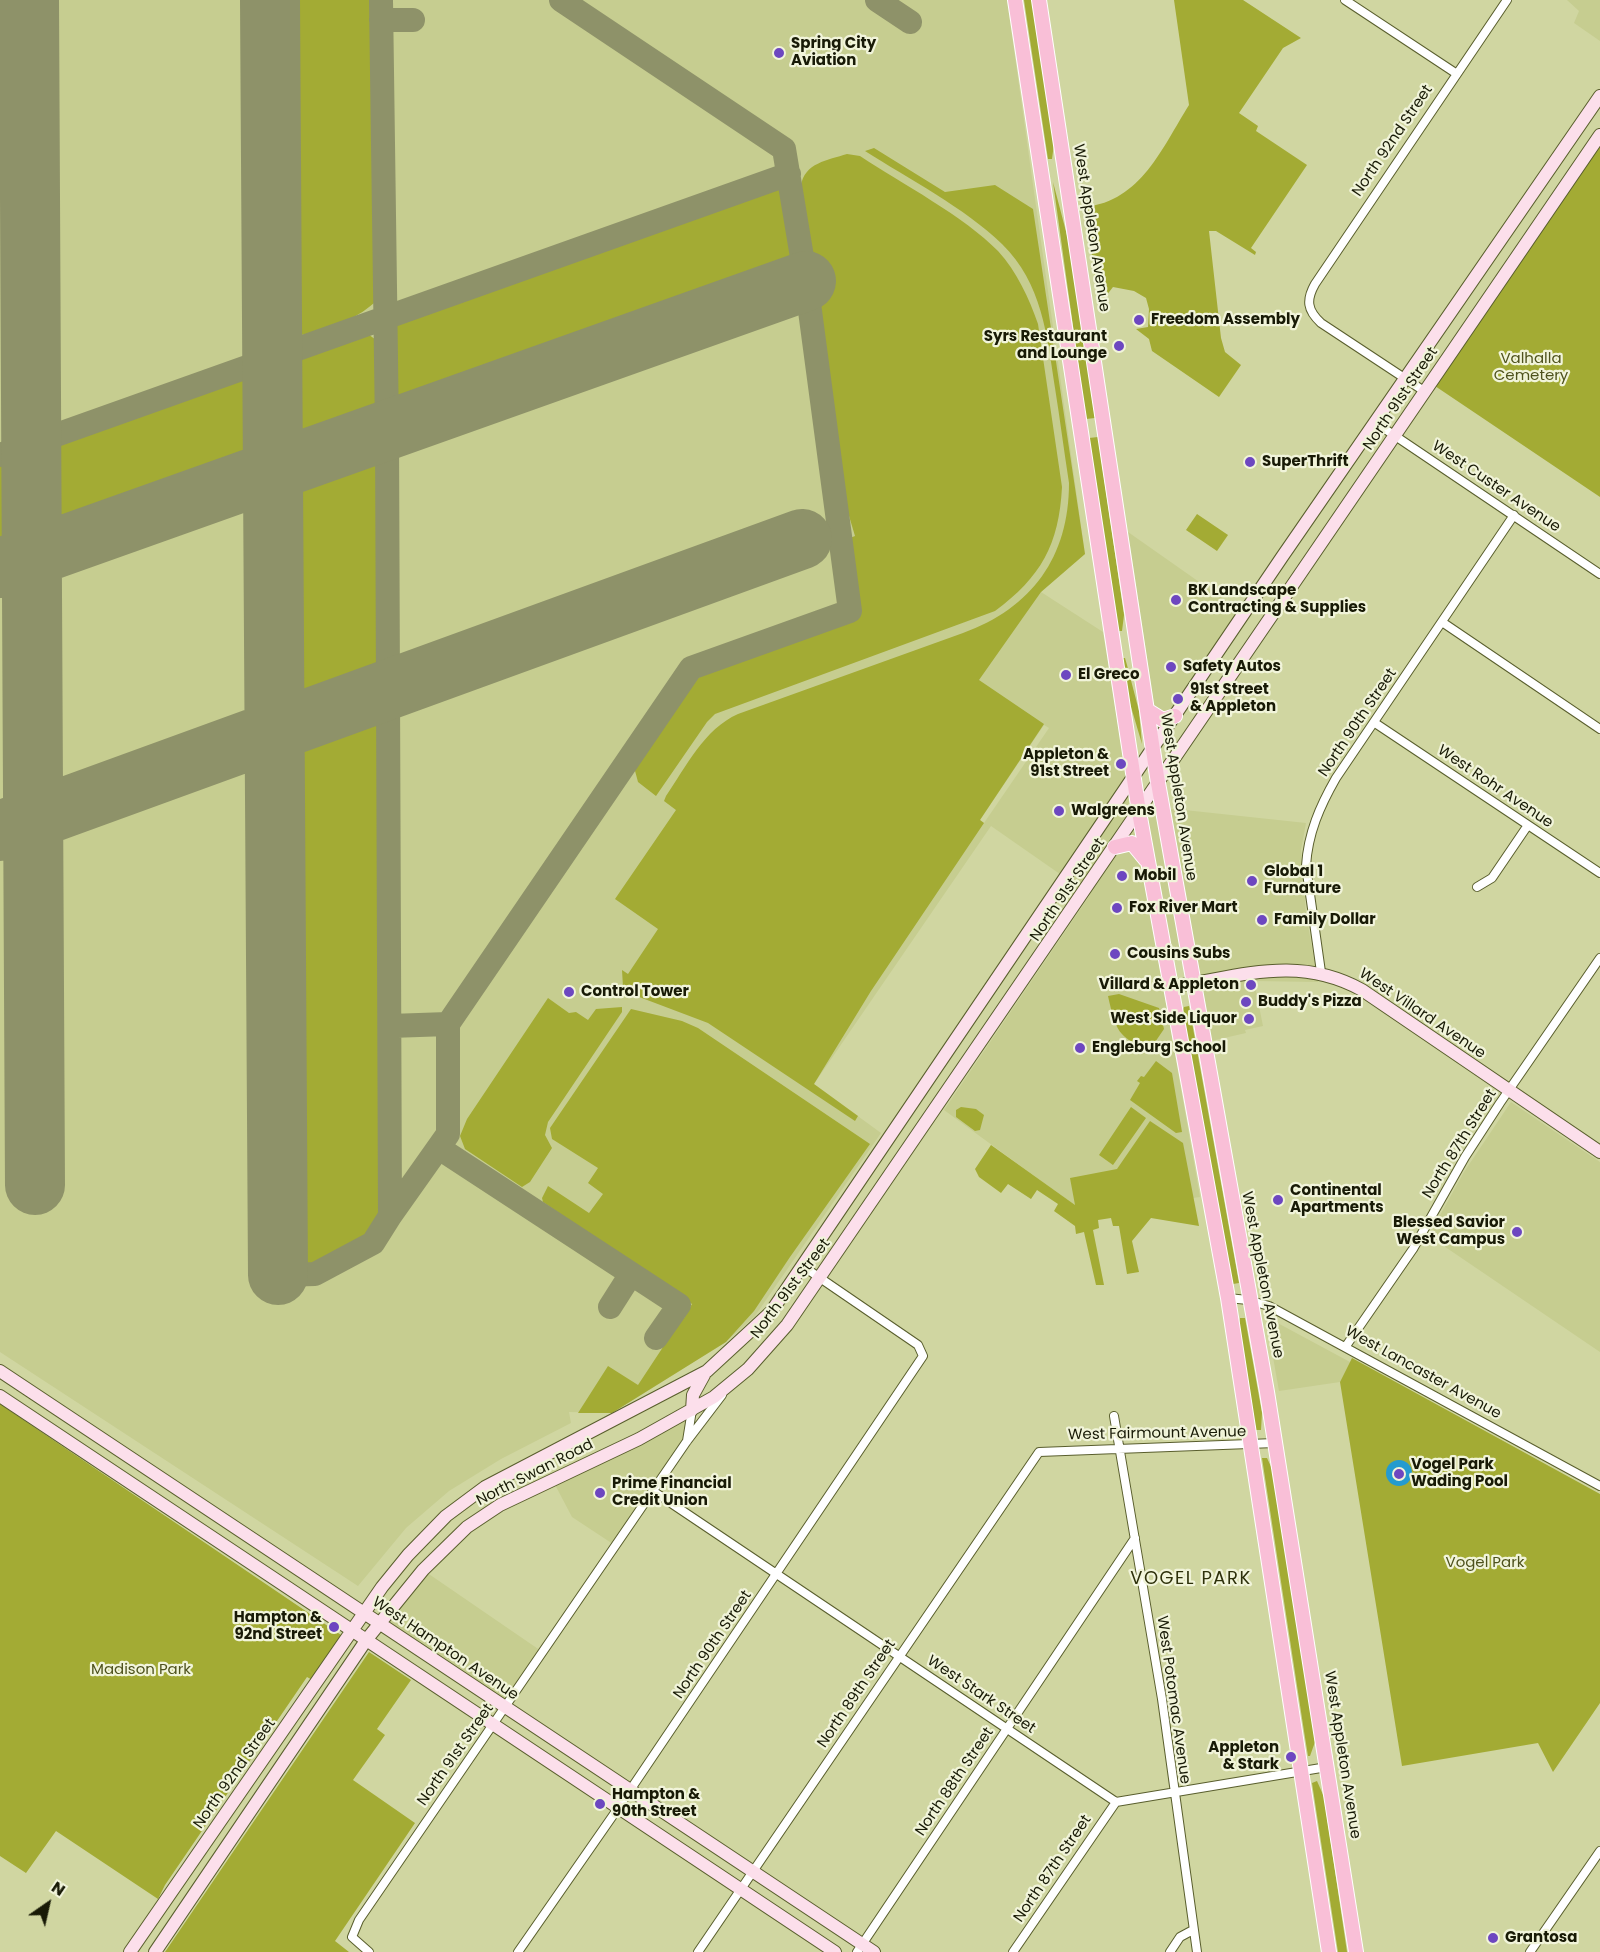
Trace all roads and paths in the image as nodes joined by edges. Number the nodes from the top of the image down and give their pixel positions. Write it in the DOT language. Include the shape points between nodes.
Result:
graph roads {
  1 [pos="1015,0"];
  2 [pos="1039,0"];
  3 [pos="1345,0"];
  4 [pos="1507,0"];
  5 [pos="1457,74"];
  6 [pos="1600,96"];
  7 [pos="1600,135"];
  8 [pos="1406,379"];
  9 [pos="1424,391"];
  10 [pos="1377,423"];
  11 [pos="1395,435"];
  12 [pos="1514,516"];
  13 [pos="1600,574"];
  14 [pos="1442,622"];
  15 [pos="1147,710"];
  16 [pos="1175,716"];
  17 [pos="1375,723"];
  18 [pos="1600,729"];
  19 [pos="1153,748"];
  20 [pos="1134,777"];
  21 [pos="1158,783"];
  22 [pos="1139,812"];
  23 [pos="1528,825"];
  24 [pos="1115,847"];
  25 [pos="1148,863"];
  26 [pos="1600,873"];
  27 [pos="1477,887"];
  28 [pos="1154,898"];
  29 [pos="1178,898"];
  30 [pos="1600,958"];
  31 [pos="1321,972"];
  32 [pos="1193,984"];
  33 [pos="1170,987"];
  34 [pos="1509,1090"];
  35 [pos="1600,1152"];
  36 [pos="804,1267"];
  37 [pos="819,1278"];
  38 [pos="1228,1298"];
  39 [pos="1248,1300"];
  40 [pos="1346,1346"];
  41 [pos="0,1371"];
  42 [pos="706,1371"];
  43 [pos="729,1384"];
  44 [pos="0,1396"];
  45 [pos="692,1410"];
  46 [pos="1114,1416"];
  47 [pos="687,1442"];
  48 [pos="1275,1443"];
  49 [pos="1251,1446"];
  50 [pos="1120,1448"];
  51 [pos="1040,1452"];
  52 [pos="1600,1485"];
  53 [pos="653,1491"];
  54 [pos="1135,1538"];
  55 [pos="776,1575"];
  56 [pos="364,1612"];
  57 [pos="380,1622"];
  58 [pos="352,1629"];
  59 [pos="367,1639"];
  60 [pos="899,1656"];
  61 [pos="506,1708"];
  62 [pos="494,1725"];
  63 [pos="1007,1729"];
  64 [pos="1326,1767"];
  65 [pos="1302,1771"];
  66 [pos="631,1790"];
  67 [pos="1173,1793"];
  68 [pos="1116,1802"];
  69 [pos="618,1809"];
  70 [pos="1600,1851"];
  71 [pos="753,1872"];
  72 [pos="741,1890"];
  73 [pos="1193,1930"];
  74 [pos="859,1948"];
  75 [pos="130,1952"];
  76 [pos="155,1952"];
  77 [pos="369,1952"];
  78 [pos="518,1952"];
  79 [pos="698,1952"];
  80 [pos="835,1952"];
  81 [pos="874,1952"];
  82 [pos="1013,1952"];
  83 [pos="1170,1952"];
  84 [pos="1197,1952"];
  85 [pos="1329,1952"];
  86 [pos="1356,1952"];
  87 [pos="1530,1952"];
  1 -- 20 [label="main road"];
  2 -- 15 [label="main road, West Appleton Avenue"];
  3 -- 5 [label="street"];
  4 -- 5 [label="street, North 92nd Street"];
  5 -- 8 [label="street, North 92nd Street" via="1315,284 1308,301 1321,322"];
  6 -- 8 [label="main road, North 91st Street"];
  7 -- 9 [label="main road, North 91st Street"];
  8 -- 9 [label="street"];
  8 -- 10 [label="main road, North 91st Street"];
  9 -- 11 [label="main road, North 91st Street"];
  10 -- 11 [label="street, West Custer Avenue"];
  10 -- 16 [label="main road, North 91st Street"];
  11 -- 12 [label="street, West Custer Avenue"];
  11 -- 21 [label="main road, North 91st Street"];
  12 -- 13 [label="street, West Custer Avenue"];
  12 -- 14 [label="street, North 90th Street"];
  14 -- 17 [label="street, North 90th Street"];
  14 -- 18 [label="street"];
  15 -- 16 [label="main road" via="1162,720"];
  15 -- 19 [label="main road, West Appleton Avenue"];
  16 -- 19 [label="main road, North 91st Street"];
  17 -- 23 [label="street, West Rohr Avenue"];
  17 -- 31 [label="street, North 90th Street" via="1327,794 1307,851"];
  19 -- 20 [label="main road, North 91st Street"];
  19 -- 21 [label="main road, West Appleton Avenue"];
  20 -- 22 [label="main road"];
  20 -- 36 [label="main road, North 91st Street"];
  21 -- 22 [label="main road, North 91st Street"];
  21 -- 29 [label="main road, West Appleton Avenue"];
  22 -- 24 [label="main road, North 91st Street"];
  22 -- 25 [label="main road"];
  23 -- 26 [label="street, West Rohr Avenue"];
  23 -- 27 [label="street" via="1492,878"];
  24 -- 25 [label="main road" via="1132,843"];
  24 -- 37 [label="main road, North 91st Street"];
  25 -- 28 [label="main road"];
  28 -- 29 [label="main road"];
  28 -- 33 [label="main road"];
  29 -- 32 [label="main road, West Appleton Avenue"];
  30 -- 34 [label="street, North 87th Street"];
  31 -- 32 [label="main road, West Villard Avenue" via="1282,970"];
  31 -- 34 [label="main road, West Villard Avenue" via="1362,990"];
  32 -- 33 [label="main road, West Villard Avenue"];
  32 -- 39 [label="main road, West Appleton Avenue"];
  33 -- 38 [label="main road"];
  34 -- 35 [label="main road, West Villard Avenue"];
  34 -- 40 [label="street, North 87th Street" via="1413,1248"];
  36 -- 37 [label="street"];
  36 -- 42 [label="main road, North 91st Street" via="771,1312"];
  37 -- 43 [label="main road, North 91st Street" via="787,1325 748,1369"];
  37 -- 55 [label="street, North 90th Street" via="922,1350 923,1356"];
  38 -- 39 [label="street, West Lancaster Avenue"];
  38 -- 49 [label="main road"];
  39 -- 40 [label="street, West Lancaster Avenue" via="1269,1306"];
  39 -- 48 [label="main road, West Appleton Avenue"];
  40 -- 52 [label="street, West Lancaster Avenue"];
  41 -- 56 [label="main road, West Hampton Avenue"];
  42 -- 45 [label="main road" via="693,1395"];
  42 -- 56 [label="main road, North Swan Road" via="485,1487 446,1516 408,1555"];
  43 -- 45 [label="main road, North Swan Road"];
  43 -- 47 [label="street, North 91st Street"];
  44 -- 58 [label="main road"];
  45 -- 47 [label="street, North 91st Street"];
  45 -- 57 [label="main road, North Swan Road" via="483,1516 423,1570"];
  46 -- 50 [label="street, West Potomac Avenue"];
  47 -- 53 [label="street, North 91st Street"];
  48 -- 49 [label="street, West Fairmount Avenue"];
  48 -- 64 [label="main road, West Appleton Avenue"];
  49 -- 50 [label="street, West Fairmount Avenue"];
  49 -- 65 [label="main road"];
  50 -- 51 [label="street, West Fairmount Avenue"];
  50 -- 54 [label="street, West Potomac Avenue"];
  51 -- 60 [label="street, North 89th Street"];
  53 -- 55 [label="street, West Stark Street"];
  53 -- 61 [label="street, North 91st Street"];
  54 -- 63 [label="street, North 88th Street"];
  54 -- 67 [label="street, West Potomac Avenue"];
  55 -- 60 [label="street, West Stark Street"];
  55 -- 66 [label="street, North 90th Street"];
  56 -- 57 [label="main road, West Hampton Avenue"];
  56 -- 58 [label="main road, North 92nd Street"];
  57 -- 59 [label="main road"];
  57 -- 61 [label="main road, West Hampton Avenue"];
  58 -- 59 [label="main road"];
  58 -- 75 [label="main road, North 92nd Street"];
  59 -- 62 [label="main road"];
  59 -- 76 [label="main road"];
  60 -- 63 [label="street, West Stark Street"];
  60 -- 71 [label="street, North 89th Street"];
  61 -- 62 [label="street, North 91st Street"];
  61 -- 66 [label="main road, West Hampton Avenue"];
  62 -- 69 [label="main road"];
  62 -- 77 [label="street, North 91st Street" via="359,1920 352,1936"];
  63 -- 68 [label="street, West Stark Street"];
  63 -- 74 [label="street, North 88th Street"];
  64 -- 65 [label="street"];
  64 -- 86 [label="main road, West Appleton Avenue"];
  65 -- 67 [label="street"];
  65 -- 85 [label="main road"];
  66 -- 69 [label="street, North 90th Street"];
  66 -- 71 [label="main road, West Hampton Avenue"];
  67 -- 68 [label="street"];
  67 -- 73 [label="street, West Potomac Avenue"];
  68 -- 82 [label="street, North 87th Street"];
  69 -- 72 [label="main road"];
  69 -- 78 [label="street, North 90th Street"];
  70 -- 87 [label="street"];
  71 -- 72 [label="street, North 89th Street"];
  71 -- 74 [label="main road, West Hampton Avenue"];
  72 -- 79 [label="street, North 89th Street"];
  72 -- 80 [label="main road"];
  73 -- 83 [label="street" via="1180,1937"];
  73 -- 84 [label="street, West Potomac Avenue"];
  74 -- 81 [label="main road, West Hampton Avenue"];
}
